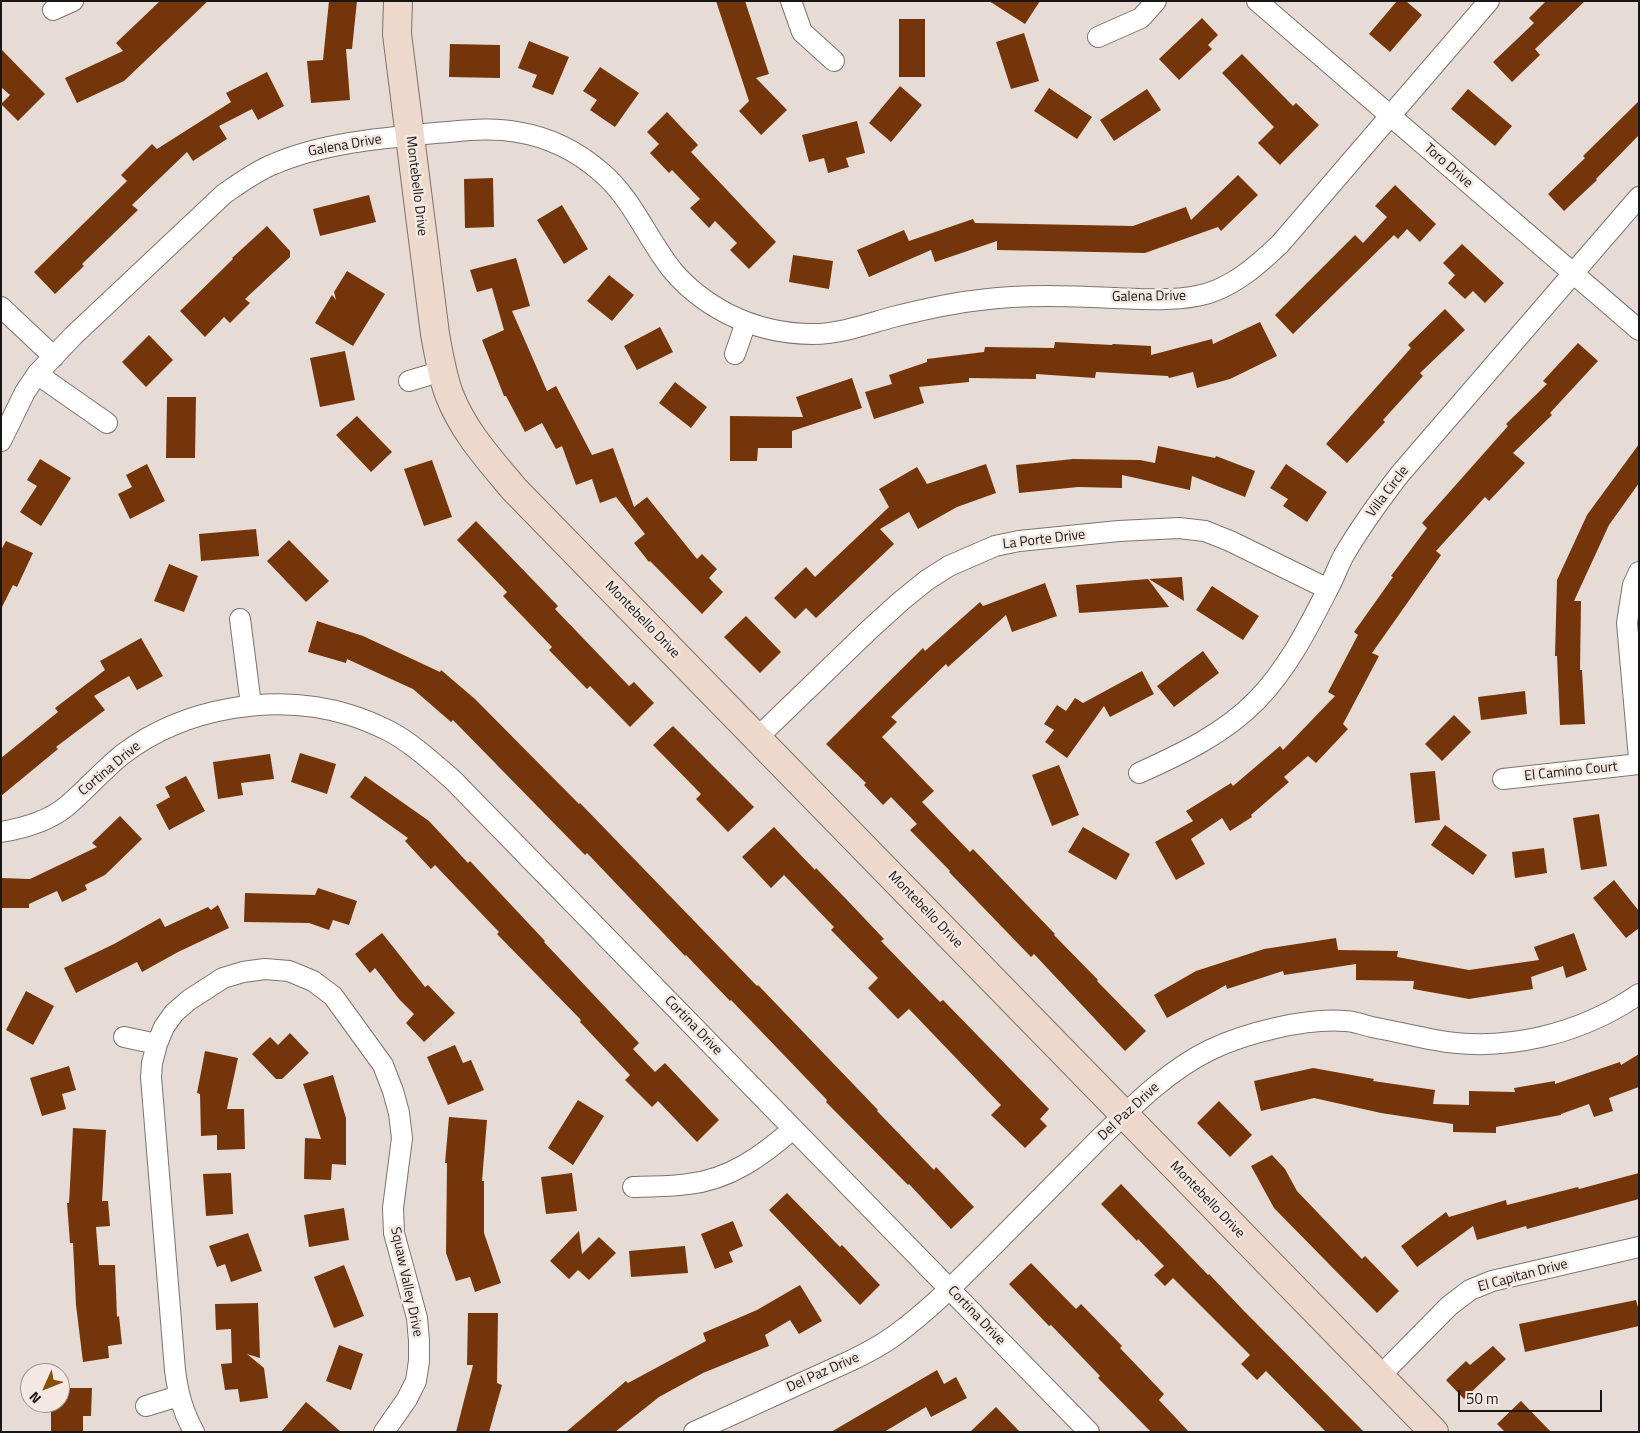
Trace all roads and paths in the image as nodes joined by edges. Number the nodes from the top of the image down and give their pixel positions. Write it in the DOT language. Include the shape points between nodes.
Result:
graph roads {
  1 [pos="74,1"];
  2 [pos="398,1"];
  3 [pos="791,1"];
  4 [pos="1156,1"];
  5 [pos="1257,1"];
  6 [pos="1489,1"];
  7 [pos="53,10"];
  8 [pos="1098,37"];
  9 [pos="834,62"];
  10 [pos="1390,116"];
  11 [pos="409,135"];
  12 [pos="1639,197"];
  13 [pos="1574,273"];
  14 [pos="1,306"];
  15 [pos="746,322"];
  16 [pos="1639,330"];
  17 [pos="735,354"];
  18 [pos="54,357"];
  19 [pos="442,371"];
  20 [pos="37,374"];
  21 [pos="409,381"];
  22 [pos="107,423"];
  23 [pos="1,441"];
  24 [pos="1639,572"];
  25 [pos="1328,589"];
  26 [pos="240,619"];
  27 [pos="251,705"];
  28 [pos="757,738"];
  29 [pos="1639,758"];
  30 [pos="1639,764"];
  31 [pos="1139,773"];
  32 [pos="1503,779"];
  33 [pos="1,832"];
  34 [pos="1639,994"];
  35 [pos="124,1037"];
  36 [pos="157,1044"];
  37 [pos="1124,1116"];
  38 [pos="793,1129"];
  39 [pos="633,1187"];
  40 [pos="1639,1247"];
  41 [pos="950,1290"];
  42 [pos="1380,1376"];
  43 [pos="179,1396"];
  44 [pos="146,1406"];
  45 [pos="194,1432"];
  46 [pos="384,1432"];
  47 [pos="694,1432"];
  48 [pos="1089,1432"];
  49 [pos="1434,1432"];
  1 -- 7 [label="street"];
  2 -- 11 [label="street, Montebello Drive" via="398,34"];
  3 -- 9 [label="street" via="802,32"];
  4 -- 8 [label="street" via="1141,18"];
  5 -- 10 [label="street, Toro Drive"];
  6 -- 10 [label="street, Galena Drive"];
  10 -- 13 [label="street, Toro Drive"];
  10 -- 15 [label="street, Galena Drive" via="1280,244 1243,276 1199,296 981,299 835,332 813,334 768,329"];
  11 -- 15 [label="street, Galena Drive" via="487,128 552,141 578,155 602,172 622,195 672,270 689,288"];
  11 -- 18 [label="street, Galena Drive" via="322,148 271,165 245,179 206,210"];
  11 -- 19 [label="street, Montebello Drive"];
  12 -- 13 [label="street, Villa Circle"];
  13 -- 16 [label="street, Toro Drive"];
  13 -- 25 [label="street, Villa Circle" via="1388,489 1344,556"];
  14 -- 18 [label="street"];
  15 -- 17 [label="street"];
  18 -- 20 [label="street, Galena Drive"];
  19 -- 21 [label="street"];
  19 -- 28 [label="street, Montebello Drive" via="461,420 477,445 514,489"];
  20 -- 22 [label="street"];
  20 -- 23 [label="street, Galena Drive"];
  24 -- 29 [label="street" via="1633,585 1627,622"];
  25 -- 28 [label="street, La Porte Drive" via="1205,531 1179,528 1119,531 996,546 949,566 920,585"];
  25 -- 31 [label="street, Villa Circle" via="1293,655 1256,701 1208,739"];
  26 -- 27 [label="street"];
  27 -- 33 [label="street, Cortina Drive" via="176,724 124,754 66,807 42,821"];
  27 -- 38 [label="street, Cortina Drive" via="287,704 351,715 390,732 419,751 452,779"];
  28 -- 37 [label="street, Montebello Drive"];
  30 -- 32 [label="street, El Camino Court"];
  34 -- 37 [label="street, Del Paz Drive" via="1578,1026 1523,1041 1465,1044 1438,1041 1345,1021 1269,1029 1209,1050 1182,1066"];
  35 -- 36 [label="street"];
  36 -- 43 [label="street, Squaw Valley Drive" via="151,1077"];
  36 -- 46 [label="street, Squaw Valley Drive" via="174,1013 223,978 265,969 289,971 313,981 333,996 383,1066 393,1091 402,1138 393,1208 394,1233 417,1318 419,1341 416,1381"];
  37 -- 41 [label="street, Del Paz Drive"];
  37 -- 42 [label="street, Montebello Drive"];
  38 -- 39 [label="street" via="770,1149 724,1176 689,1184"];
  38 -- 41 [label="street, Cortina Drive"];
  40 -- 42 [label="street, El Capitan Drive" via="1492,1281 1470,1290 1449,1306"];
  41 -- 47 [label="street, Del Paz Drive" via="872,1350"];
  41 -- 48 [label="street, Cortina Drive"];
  42 -- 49 [label="street, Montebello Drive"];
  43 -- 44 [label="street"];
  43 -- 45 [label="street, Squaw Valley Drive" via="184,1415"];
}
